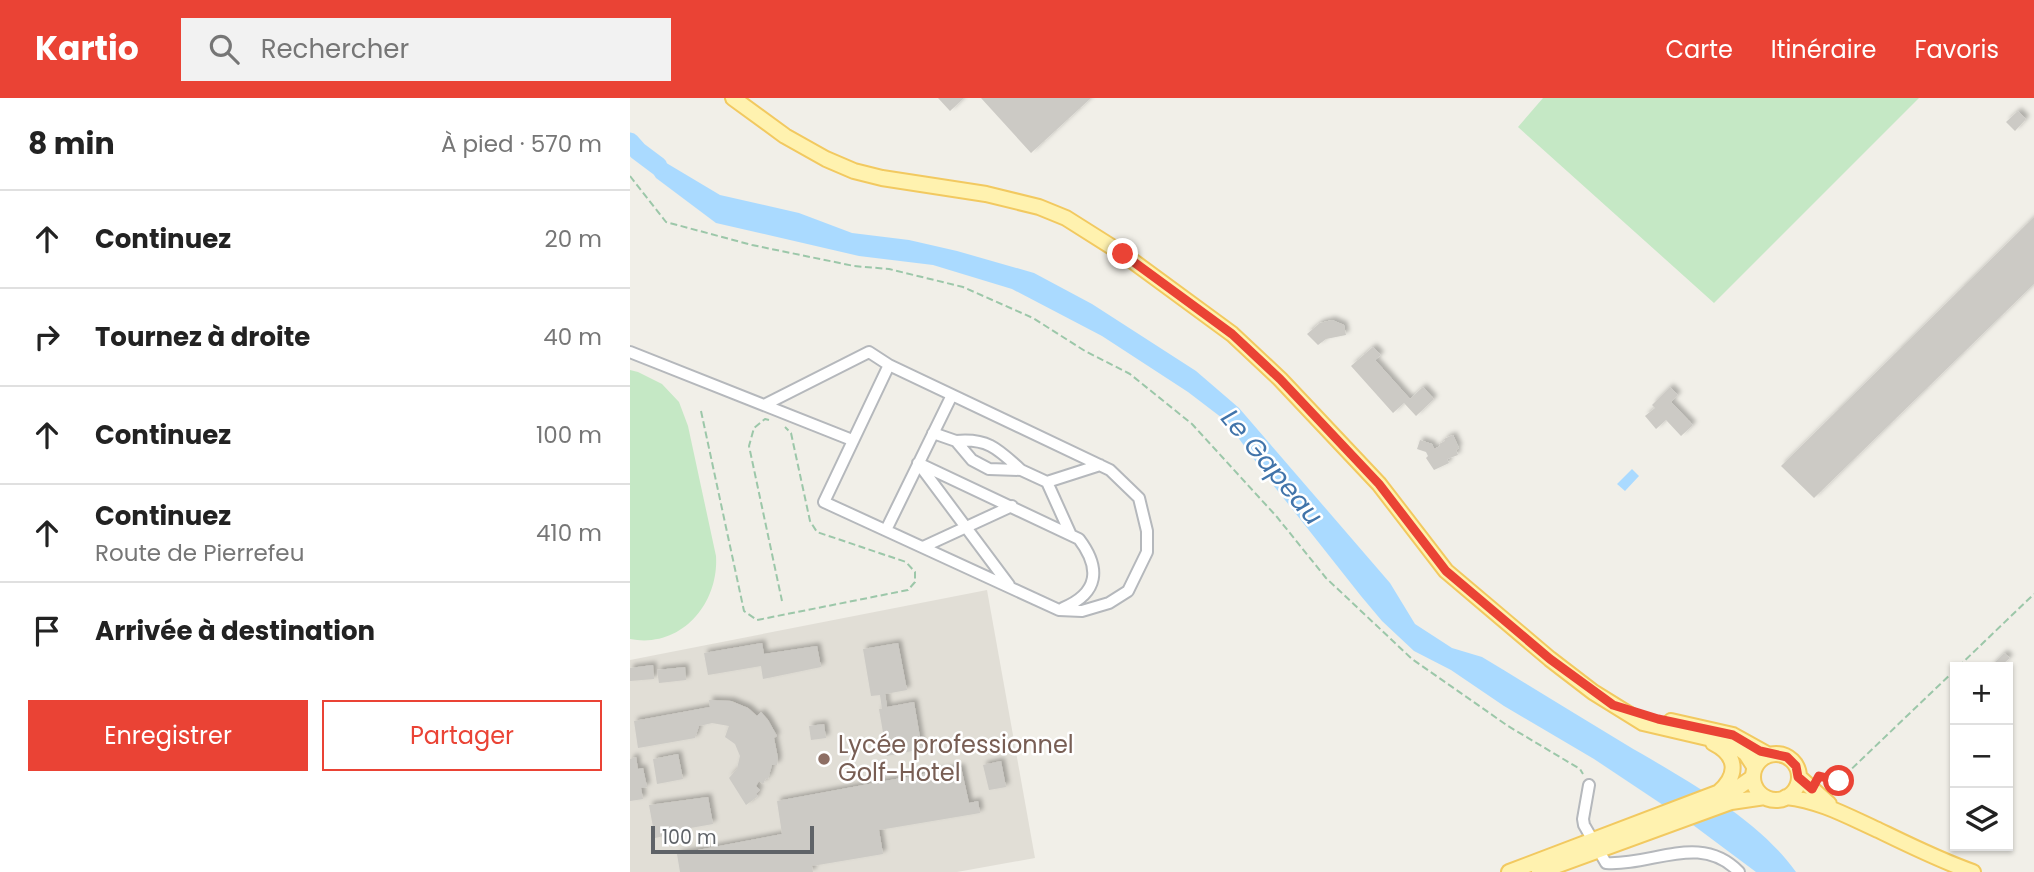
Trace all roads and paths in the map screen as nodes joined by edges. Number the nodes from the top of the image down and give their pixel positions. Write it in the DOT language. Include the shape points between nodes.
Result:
graph roads {
  1 [pos="733,98"];
  2 [pos="630,176"];
  3 [pos="630,352"];
  4 [pos="889,365"];
  5 [pos="951,395"];
  6 [pos="764,405"];
  7 [pos="701,411"];
  8 [pos="772,420"];
  9 [pos="780,421"];
  10 [pos="933,433"];
  11 [pos="852,440"];
  12 [pos="956,441"];
  13 [pos="918,463"];
  14 [pos="1100,465"];
  15 [pos="1021,470"];
  16 [pos="1047,482"];
  17 [pos="1012,506"];
  18 [pos="966,528"];
  19 [pos="886,530"];
  20 [pos="1070,533"];
  21 [pos="923,547"];
  22 [pos="1011,587"];
  23 [pos="2034,594"];
  24 [pos="782,601"];
  25 [pos="1059,610"];
  26 [pos="1962,662"];
  27 [pos="1950,674"];
  28 [pos="1613,705"];
  29 [pos="1705,739"];
  30 [pos="1769,755"];
  31 [pos="1754,772"];
  32 [pos="1798,777"];
  33 [pos="1589,785"];
  34 [pos="1812,789"];
  35 [pos="1717,793"];
  36 [pos="1765,797"];
  37 [pos="1786,797"];
  38 [pos="1833,807"];
  39 [pos="1657,822"];
  40 [pos="1596,845"];
  41 [pos="1509,872"];
  42 [pos="1539,872"];
  43 [pos="1739,872"];
  44 [pos="1973,872"];
  1 -- 28 [label="main road" via="785,136 854,171 1039,208 1066,218 1133,261 1232,334 1280,379 1379,484 1446,571 1550,659"];
  2 -- 33 [label="path" via="666,222 752,245 963,286 1033,318 1129,374 1192,424 1326,578 1412,659 1580,769"];
  3 -- 6 [label="street"];
  4 -- 5 [label="street"];
  4 -- 6 [label="street" via="869,352"];
  4 -- 11 [label="street"];
  5 -- 10 [label="street"];
  5 -- 14 [label="street"];
  6 -- 11 [label="street"];
  7 -- 9 [label="path" via="744,611 757,620 908,590 915,582 915,572 906,562 817,532 810,521 791,433"];
  8 -- 24 [label="path" via="765,419 754,429 749,446"];
  10 -- 12 [label="street"];
  10 -- 13 [label="street"];
  11 -- 19 [label="street" via="824,502"];
  12 -- 15 [label="street" via="988,443"];
  12 -- 15 [label="street" via="972,460 989,469"];
  13 -- 17 [label="street"];
  13 -- 18 [label="street"];
  13 -- 19 [label="street"];
  14 -- 16 [label="street"];
  14 -- 25 [label="street" via="1139,498 1147,552 1128,591 1082,611"];
  15 -- 16 [label="street"];
  16 -- 20 [label="street"];
  17 -- 18 [label="street"];
  17 -- 20 [label="street"];
  18 -- 21 [label="street"];
  18 -- 22 [label="street"];
  19 -- 21 [label="street"];
  20 -- 25 [label="street" via="1087,550 1093,577 1087,593"];
  21 -- 22 [label="street"];
  22 -- 25 [label="street"];
  23 -- 26 [label="path"];
  27 -- 34 [label="path" via="1839,781 1819,776"];
  28 -- 29 [label="main road" via="1643,723"];
  28 -- 30 [label="main road" via="1733,735"];
  29 -- 31 [label="main road" via="1741,748"];
  29 -- 35 [label="main road" via="1728,753 1733,766 1727,785"];
  30 -- 31 [label="main road"];
  30 -- 32 [label="main road" via="1787,757 1796,766"];
  31 -- 35 [label="main road" via="1739,787"];
  31 -- 36 [label="main road" via="1756,789"];
  32 -- 34 [label="main road"];
  32 -- 37 [label="main road"];
  33 -- 40 [label="street" via="1583,819"];
  34 -- 38 [label="main road"];
  35 -- 39 [label="main road"];
  36 -- 37 [label="main road"];
  36 -- 39 [label="main road"];
  37 -- 38 [label="main road"];
  38 -- 44 [label="main road"];
  39 -- 40 [label="main road"];
  40 -- 41 [label="main road"];
  40 -- 42 [label="main road"];
  40 -- 43 [label="street" via="1606,863 1695,851 1712,853"];
}
